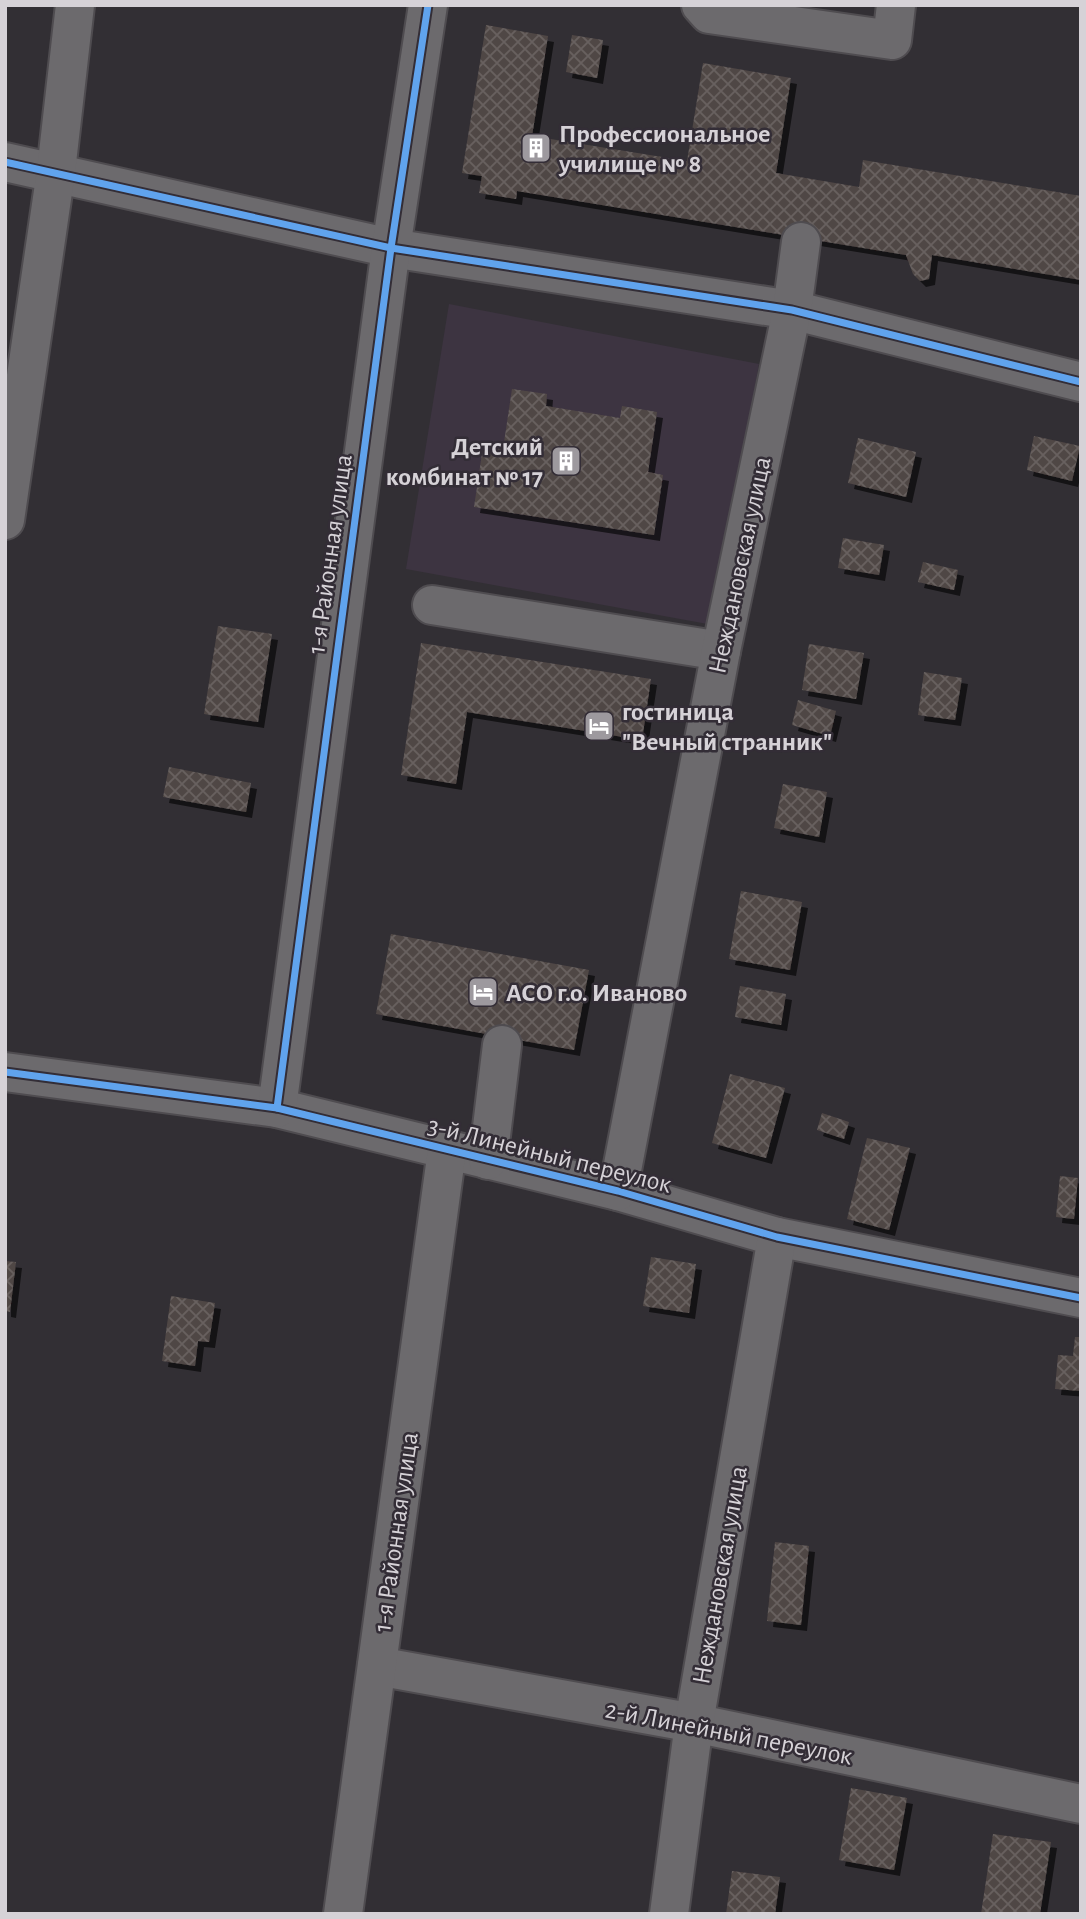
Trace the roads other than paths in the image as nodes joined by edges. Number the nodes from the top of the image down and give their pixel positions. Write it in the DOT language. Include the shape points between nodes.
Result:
graph roads {
  1 [pos="75,5"];
  2 [pos="428,5"];
  3 [pos="701,5"];
  4 [pos="896,5"];
  5 [pos="5,162"];
  6 [pos="56,172"];
  7 [pos="801,242"];
  8 [pos="391,248"];
  9 [pos="792,310"];
  10 [pos="1081,382"];
  11 [pos="5,520"];
  12 [pos="432,605"];
  13 [pos="721,651"];
  14 [pos="502,1045"];
  15 [pos="5,1072"];
  16 [pos="277,1108"];
  17 [pos="447,1150"];
  18 [pos="488,1160"];
  19 [pos="618,1191"];
  20 [pos="777,1237"];
  21 [pos="1081,1298"];
  22 [pos="377,1666"];
  23 [pos="694,1723"];
  24 [pos="1081,1804"];
  25 [pos="343,1914"];
  26 [pos="669,1914"];
  1 -- 6 [label="street"];
  2 -- 8 [label="street, 1-я Районная улица"];
  3 -- 4 [label="street" via="709,14 892,40"];
  5 -- 6 [label="street"];
  6 -- 8 [label="street"];
  6 -- 11 [label="street"];
  7 -- 9 [label="street, Неждановская улица"];
  8 -- 9 [label="street"];
  8 -- 16 [label="street, 1-я Районная улица"];
  9 -- 10 [label="street"];
  9 -- 13 [label="street, Неждановская улица"];
  12 -- 13 [label="street"];
  13 -- 19 [label="street, Неждановская улица"];
  14 -- 18 [label="street"];
  15 -- 16 [label="street, 3-й Линейный переулок"];
  16 -- 17 [label="street, 3-й Линейный переулок"];
  17 -- 18 [label="street, 3-й Линейный переулок"];
  17 -- 22 [label="street, 1-я Районная улица"];
  18 -- 19 [label="street, 3-й Линейный переулок"];
  19 -- 20 [label="street, 3-й Линейный переулок"];
  20 -- 21 [label="street, 3-й Линейный переулок"];
  20 -- 23 [label="street, Неждановская улица"];
  22 -- 23 [label="street, 2-й Линейный переулок"];
  22 -- 25 [label="street, 1-я Районная улица"];
  23 -- 24 [label="street, 2-й Линейный переулок"];
  23 -- 26 [label="street, Неждановская улица"];
}
